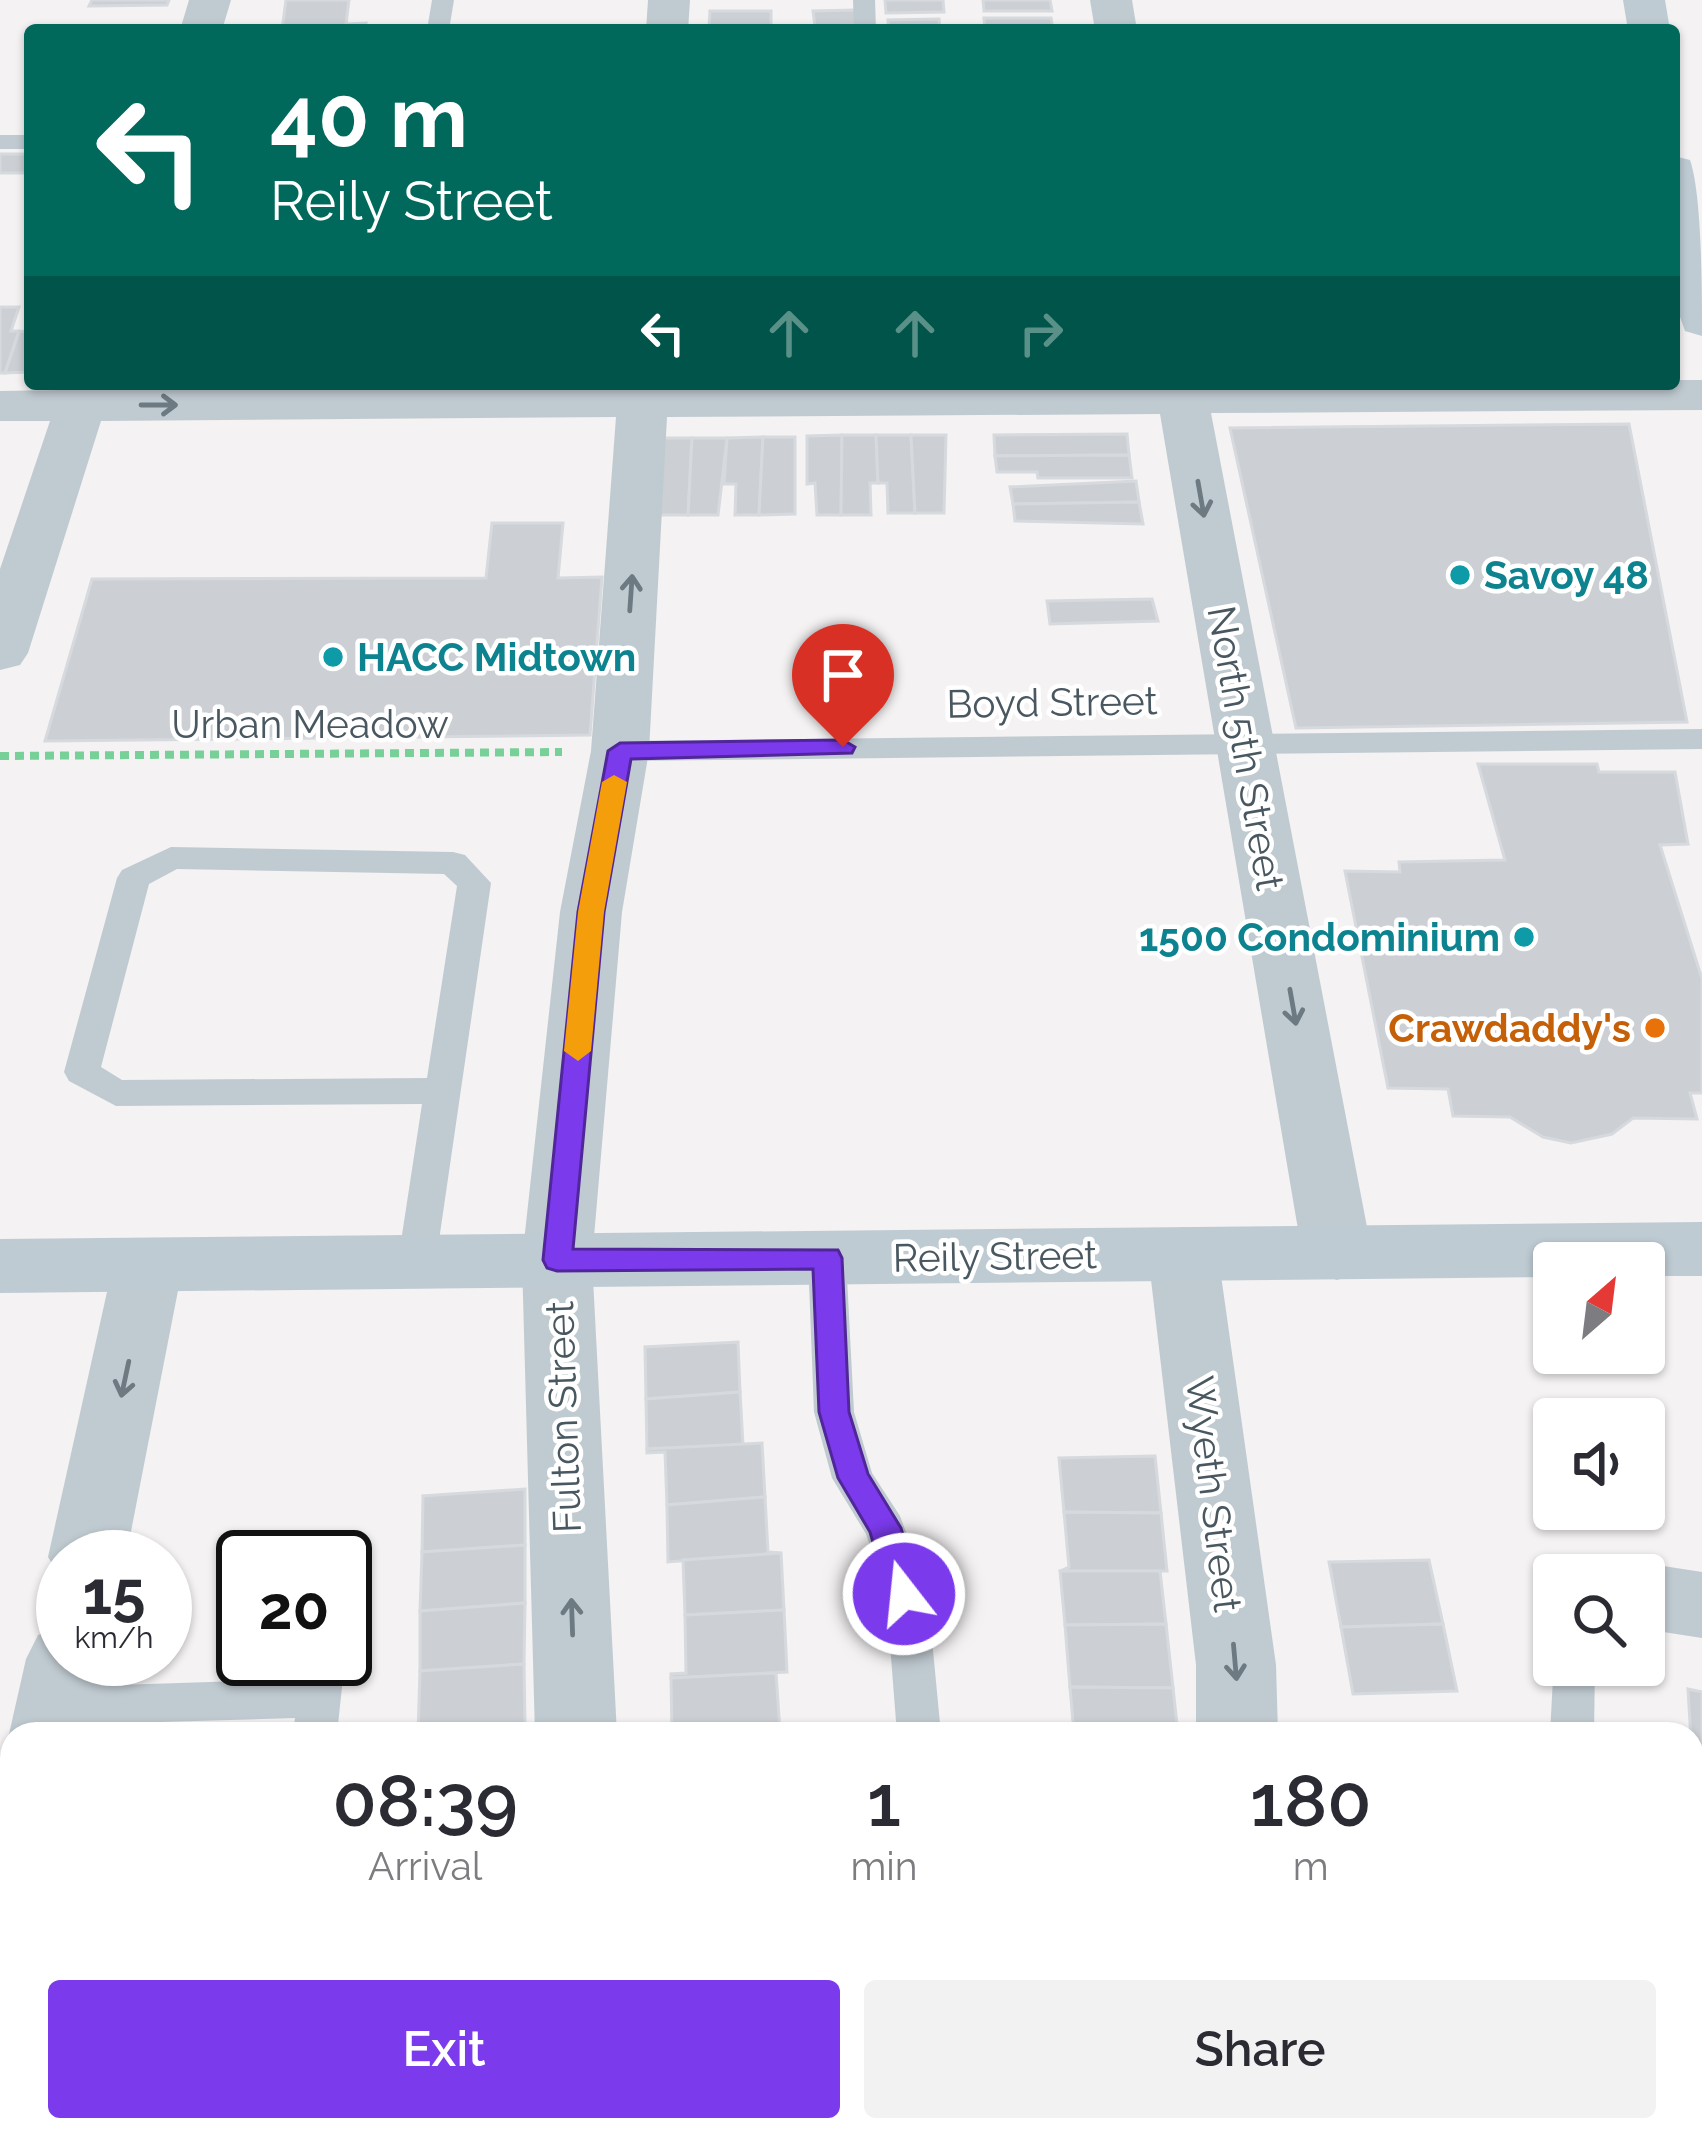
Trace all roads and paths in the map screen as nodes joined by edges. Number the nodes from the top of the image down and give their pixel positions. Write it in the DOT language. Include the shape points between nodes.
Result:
graph roads {
  1 [pos="1680,202"];
  2 [pos="1702,321"];
  3 [pos="1182,391"];
  4 [pos="644,393"];
  5 [pos="372,394"];
  6 [pos="1702,394"];
  7 [pos="83,395"];
  8 [pos="0,406"];
  9 [pos="0,653"];
  10 [pos="1702,739"];
  11 [pos="1244,741"];
  12 [pos="620,751"];
  13 [pos="0,756"];
  14 [pos="442,1091"];
  15 [pos="1702,1250"];
  16 [pos="1337,1253"];
  17 [pos="1183,1254"];
  18 [pos="827,1258"];
  19 [pos="557,1260"];
  20 [pos="417,1262"];
  21 [pos="148,1264"];
  22 [pos="0,1266"];
  23 [pos="93,1530"];
  24 [pos="1665,1599"];
  25 [pos="1702,1605"];
  26 [pos="1573,1686"];
  27 [pos="319,1697"];
  28 [pos="57,1700"];
  29 [pos="576,1722"];
  30 [pos="919,1722"];
  31 [pos="1237,1722"];
  32 [pos="1572,1722"];
  1 -- 2 [label="main road"];
  3 -- 4 [label="street"];
  3 -- 6 [label="street"];
  3 -- 11 [label="street, North 5th Street, one-way"];
  4 -- 5 [label="street"];
  12 -- 4 [label="street, Fulton Street, one-way"];
  7 -- 5 [label="street, one-way"];
  7 -- 8 [label="street"];
  7 -- 9 [label="street"];
  10 -- 11 [label="lane, Boyd Street"];
  11 -- 12 [label="lane, Boyd Street"];
  11 -- 16 [label="street, North 5th Street, one-way"];
  12 -- 13 [label="path, Urban Meadow"];
  12 -- 19 [label="street, Fulton Street" via="591,912"];
  14 -- 14 [label="lane" via="473,883 453,863 171,858 134,878 82,1072 116,1093"];
  14 -- 20 [label="lane"];
  15 -- 16 [label="main road, Reily Street"];
  16 -- 17 [label="main road, Reily Street"];
  17 -- 18 [label="main road, Reily Street"];
  17 -- 31 [label="street, Wyeth Street, one-way"];
  18 -- 19 [label="main road, Reily Street"];
  18 -- 30 [label="lane" via="834,1412 853,1478 885,1528 899,1569"];
  19 -- 20 [label="main road, Reily Street"];
  29 -- 19 [label="street, Fulton Street, one-way"];
  20 -- 21 [label="main road, Reily Street"];
  21 -- 22 [label="main road, Reily Street"];
  21 -- 23 [label="street, one-way"];
  24 -- 25 [label="street"];
  26 -- 32 [label="lane"];
  27 -- 28 [label="lane"];
}
